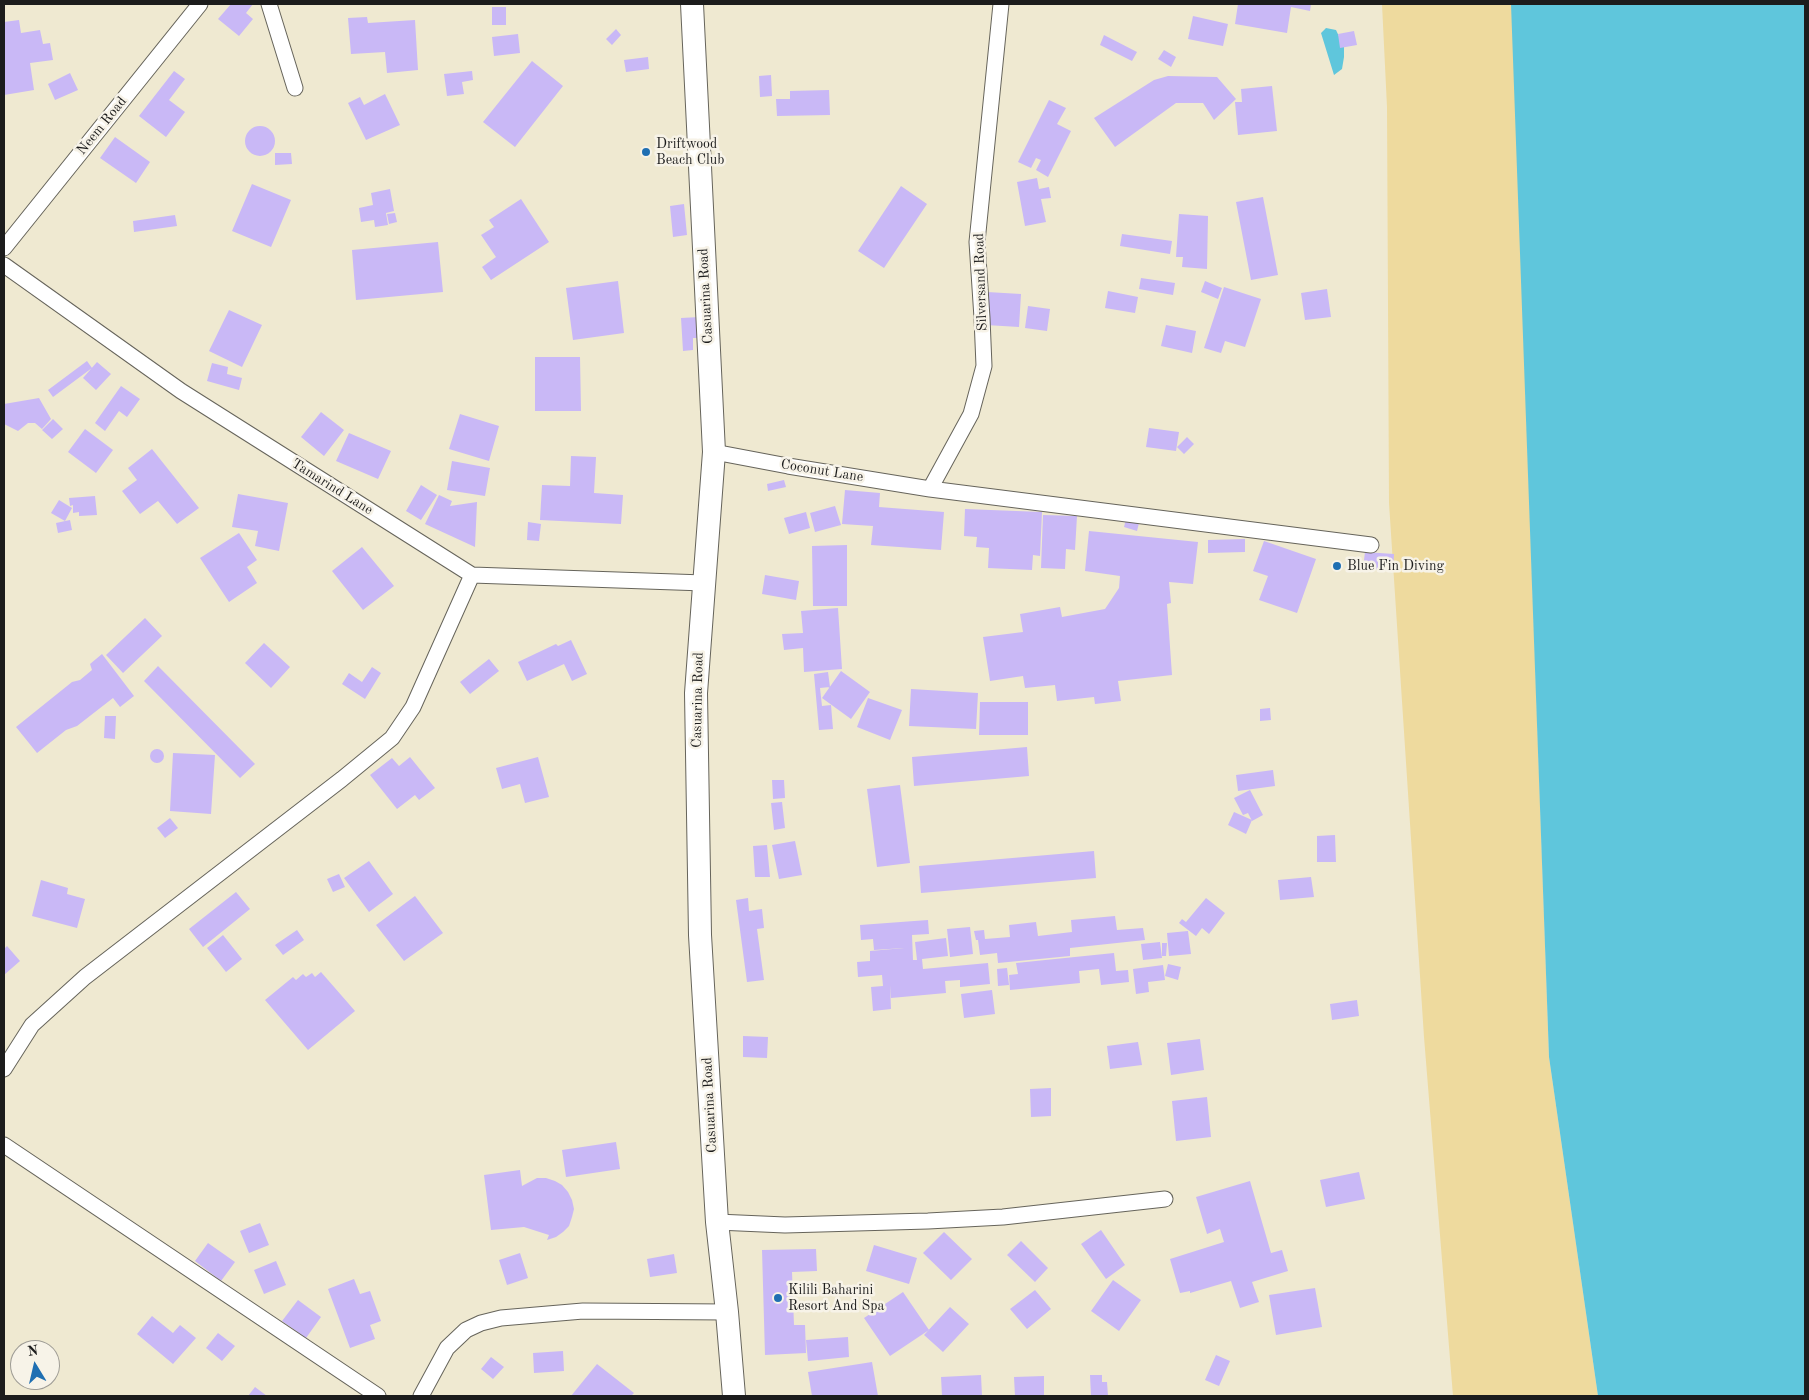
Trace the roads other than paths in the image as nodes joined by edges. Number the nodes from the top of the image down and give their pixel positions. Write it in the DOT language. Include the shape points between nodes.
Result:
graph roads {
  1 [pos="200,4"];
  2 [pos="269,4"];
  3 [pos="692,4"];
  4 [pos="1001,4"];
  5 [pos="294,88"];
  6 [pos="4,248"];
  7 [pos="4,265"];
  8 [pos="714,452"];
  9 [pos="930,489"];
  10 [pos="1371,545"];
  11 [pos="472,575"];
  12 [pos="704,583"];
  13 [pos="4,1068"];
  14 [pos="4,1145"];
  15 [pos="1165,1199"];
  16 [pos="717,1222"];
  17 [pos="727,1312"];
  18 [pos="378,1396"];
  19 [pos="421,1396"];
  20 [pos="734,1396"];
  1 -- 6 [label="street, Neem Road"];
  2 -- 5 [label="street"];
  3 -- 8 [label="street, Casuarina Road"];
  4 -- 9 [label="street, Silversand Road" via="977,242 984,366 971,414"];
  7 -- 11 [label="street, Tamarind Lane" via="181,391"];
  8 -- 9 [label="street, Coconut Lane"];
  8 -- 12 [label="street, Casuarina Road"];
  9 -- 10 [label="street, Coconut Lane"];
  11 -- 12 [label="street"];
  11 -- 13 [label="street" via="413,707 392,738 85,977 32,1025"];
  12 -- 16 [label="street, Casuarina Road" via="696,693 698,848"];
  14 -- 18 [label="street"];
  15 -- 16 [label="street" via="1003,1217 928,1221 785,1225"];
  16 -- 17 [label="street, Casuarina Road"];
  17 -- 19 [label="street" via="582,1311 481,1323 466,1330 447,1348"];
  17 -- 20 [label="street, Casuarina Road"];
}
